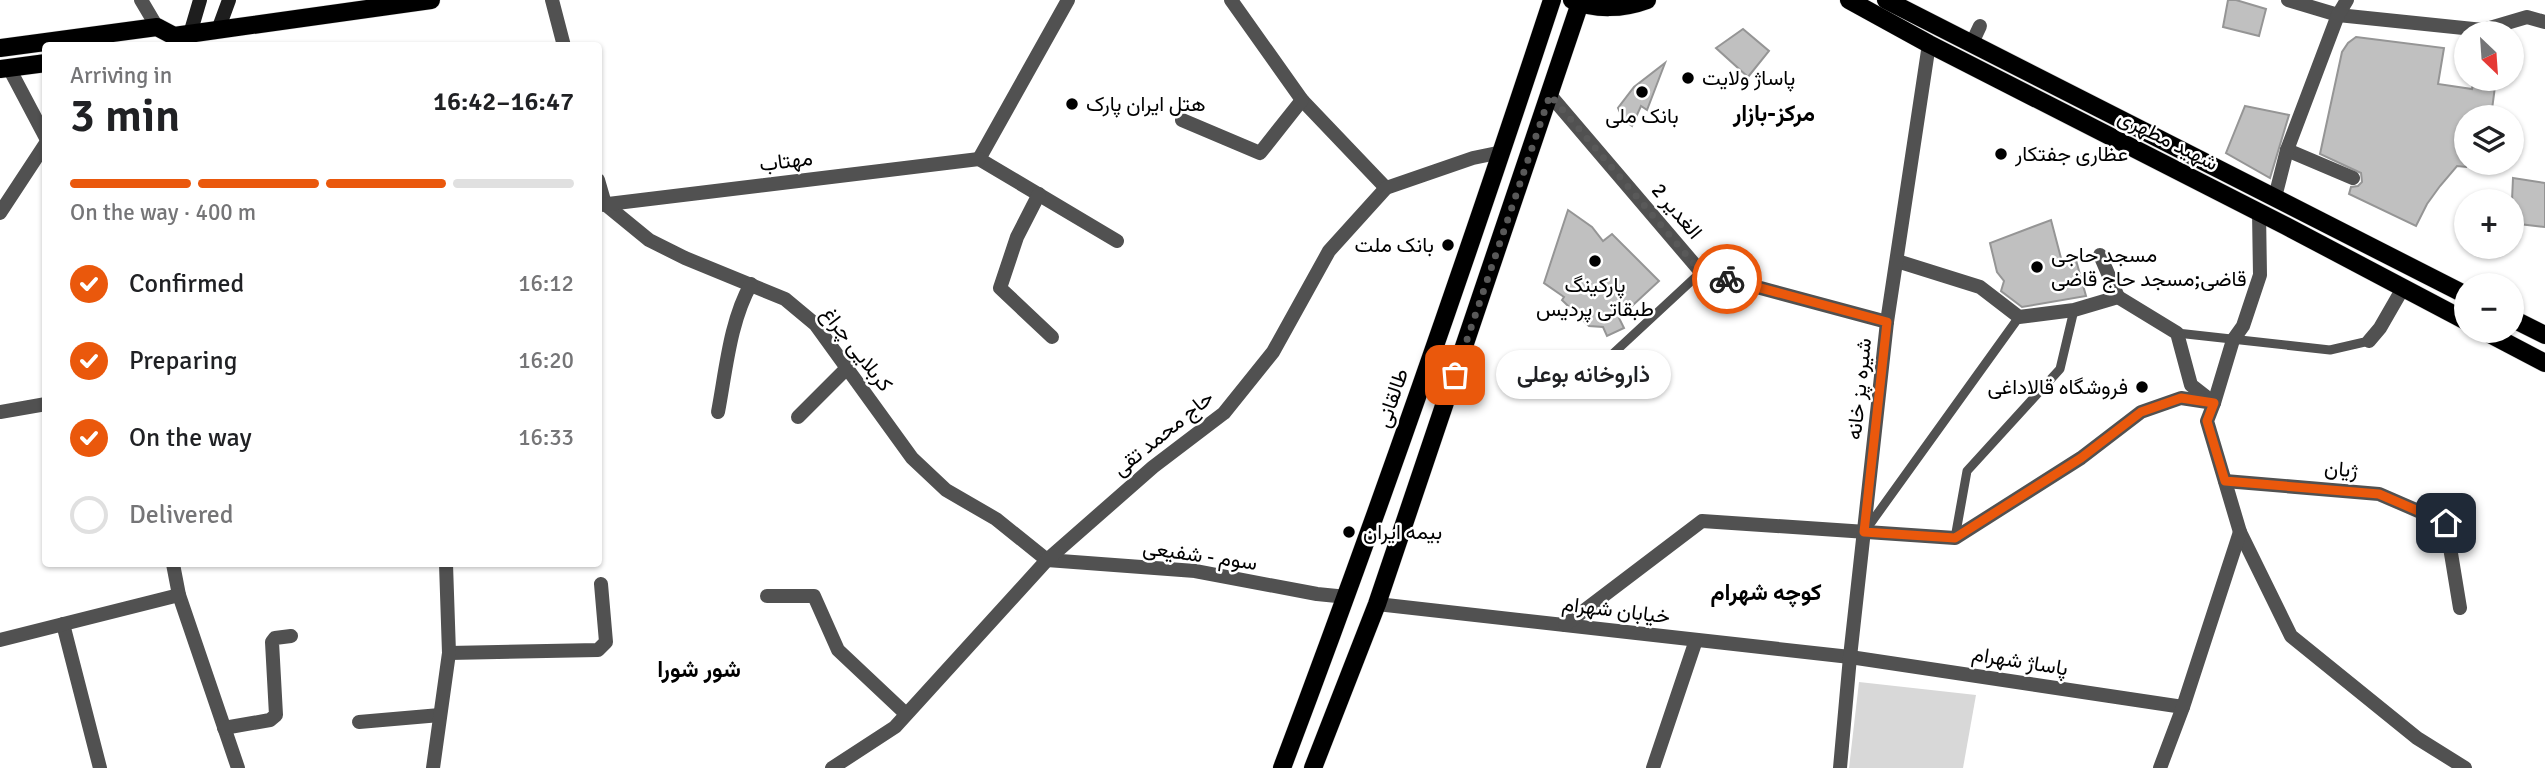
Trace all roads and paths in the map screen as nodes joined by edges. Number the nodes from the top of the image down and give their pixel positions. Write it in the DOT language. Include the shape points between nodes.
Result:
graph roads {
  1 [pos="141,0"];
  2 [pos="200,0"];
  3 [pos="229,0"];
  4 [pos="431,0"];
  5 [pos="552,0"];
  6 [pos="1068,0"];
  7 [pos="1231,0"];
  8 [pos="1552,0"];
  9 [pos="1647,0"];
  10 [pos="1849,0"];
  11 [pos="1886,0"];
  12 [pos="2288,0"];
  13 [pos="2347,0"];
  14 [pos="1576,2"];
  15 [pos="2338,15"];
  16 [pos="2545,22"];
  17 [pos="1980,26"];
  18 [pos="157,27"];
  19 [pos="218,30"];
  20 [pos="176,38"];
  21 [pos="42,42"];
  22 [pos="45,42"];
  23 [pos="563,42"];
  24 [pos="1972,43"];
  25 [pos="1929,44"];
  26 [pos="0,48"];
  27 [pos="42,63"];
  28 [pos="5,68"];
  29 [pos="1550,95"];
  30 [pos="1302,100"];
  31 [pos="1182,120"];
  32 [pos="42,131"];
  33 [pos="42,149"];
  34 [pos="2287,150"];
  35 [pos="1502,152"];
  36 [pos="979,159"];
  37 [pos="2353,178"];
  38 [pos="1385,188"];
  39 [pos="1039,194"];
  40 [pos="2275,197"];
  41 [pos="602,205"];
  42 [pos="2259,212"];
  43 [pos="0,213"];
  44 [pos="1116,241"];
  45 [pos="2100,255"];
  46 [pos="1897,261"];
  47 [pos="1701,272"];
  48 [pos="751,284"];
  49 [pos="2403,288"];
  50 [pos="2454,289"];
  51 [pos="2118,297"];
  52 [pos="2074,310"];
  53 [pos="2454,315"];
  54 [pos="2019,317"];
  55 [pos="1887,322"];
  56 [pos="2524,324"];
  57 [pos="2177,333"];
  58 [pos="2545,335"];
  59 [pos="1052,337"];
  60 [pos="2233,340"];
  61 [pos="2369,341"];
  62 [pos="2507,343"];
  63 [pos="2545,363"];
  64 [pos="848,367"];
  65 [pos="1534,376"];
  66 [pos="2214,403"];
  67 [pos="42,405"];
  68 [pos="0,412"];
  69 [pos="718,412"];
  70 [pos="798,417"];
  71 [pos="2225,481"];
  72 [pos="1864,532"];
  73 [pos="2240,532"];
  74 [pos="1955,538"];
  75 [pos="1047,560"];
  76 [pos="174,567"];
  77 [pos="446,567"];
  78 [pos="601,584"];
  79 [pos="179,594"];
  80 [pos="767,596"];
  81 [pos="1347,597"];
  82 [pos="1377,604"];
  83 [pos="2460,608"];
  84 [pos="63,624"];
  85 [pos="1565,625"];
  86 [pos="291,636"];
  87 [pos="0,640"];
  88 [pos="1696,640"];
  89 [pos="449,653"];
  90 [pos="1850,657"];
  91 [pos="2183,707"];
  92 [pos="906,714"];
  93 [pos="440,715"];
  94 [pos="359,722"];
  95 [pos="224,728"];
  96 [pos="841,766"];
  97 [pos="100,768"];
  98 [pos="238,768"];
  99 [pos="433,768"];
  100 [pos="1282,768"];
  101 [pos="1313,768"];
  102 [pos="1653,768"];
  103 [pos="1840,768"];
  104 [pos="2160,768"];
  105 [pos="2465,768"];
  1 -- 18 [label="street"];
  2 -- 20 [label="main road"];
  3 -- 19 [label="main road"];
  4 -- 19 [label="main road"];
  5 -- 23 [label="street"];
  6 -- 36 [label="street"];
  7 -- 30 [label="street"];
  8 -- 35 [label="main road, طالقانی"];
  9 -- 14 [label="main road" via="1607,8"];
  10 -- 25 [label="main road, شهید مطهری"];
  11 -- 24 [label="main road, شهید مطهری"];
  12 -- 15 [label="street"];
  13 -- 15 [label="street"];
  14 -- 29 [label="main road"];
  15 -- 16 [label="street" via="2483,30 2527,17"];
  15 -- 34 [label="street"];
  17 -- 24 [label="street"];
  18 -- 20 [label="main road"];
  18 -- 22 [label="main road"];
  19 -- 20 [label="main road"];
  21 -- 26 [label="main road"];
  24 -- 40 [label="main road, شهید مطهری"];
  25 -- 42 [label="main road, شهید مطهری"];
  25 -- 46 [label="street, شیره پز خانه"];
  27 -- 28 [label="main road"];
  28 -- 32 [label="street"];
  29 -- 47 [label="street, 2 الغدیر"];
  29 -- 82 [label="main road"];
  30 -- 31 [label="street" via="1260,153"];
  30 -- 38 [label="street"];
  33 -- 43 [label="street"];
  34 -- 37 [label="street"];
  34 -- 40 [label="street"];
  35 -- 38 [label="street"];
  35 -- 81 [label="main road, طالقانی"];
  36 -- 39 [label="street"];
  36 -- 41 [label="street, مهتاب"];
  38 -- 75 [label="street, حاج محمد تقی" via="1329,251 1273,352 1224,413 1153,467"];
  39 -- 44 [label="street"];
  39 -- 59 [label="street" via="1017,237 1000,288"];
  40 -- 50 [label="main road, شهید مطهری"];
  41 -- 48 [label="street, کربلایی چراغ" via="649,240"];
  42 -- 49 [label="main road, شهید مطهری"];
  42 -- 60 [label="street" via="2260,275 2243,326"];
  45 -- 51 [label="street"];
  46 -- 54 [label="street" via="1980,287"];
  46 -- 55 [label="street, شیره پز خانه"];
  47 -- 55 [label="street, 2 الغدیر"];
  47 -- 65 [label="lane" via="1577,387"];
  48 -- 64 [label="street, کربلایی چراغ" via="785,299 815,324"];
  48 -- 69 [label="street" via="742,300"];
  49 -- 53 [label="main road, شهید مطهری"];
  49 -- 61 [label="street"];
  51 -- 52 [label="street"];
  51 -- 57 [label="street"];
  52 -- 54 [label="street"];
  52 -- 74 [label="lane" via="2060,369 1967,471"];
  54 -- 72 [label="lane"];
  55 -- 72 [label="street, شیره پز خانه"];
  56 -- 58 [label="main road"];
  57 -- 60 [label="lane"];
  57 -- 66 [label="street" via="2191,385"];
  60 -- 61 [label="lane" via="2330,350"];
  60 -- 66 [label="street"];
  62 -- 63 [label="main road"];
  64 -- 70 [label="street"];
  64 -- 75 [label="street, کربلایی چراغ" via="912,458 946,490 996,519"];
  66 -- 71 [label="street" via="2207,421"];
  66 -- 74 [label="street" via="2181,398 2141,412 2081,458"];
  67 -- 68 [label="street"];
  71 -- 73 [label="street"];
  71 -- 83 [label="street, ژیان" via="2379,494 2446,523"];
  72 -- 74 [label="street"];
  72 -- 85 [label="street" via="1702,521"];
  72 -- 90 [label="street, شیره پز خانه"];
  73 -- 91 [label="street"];
  73 -- 105 [label="street" via="2291,636 2417,738"];
  75 -- 81 [label="street, سوم - شفیعی" via="1195,571"];
  75 -- 92 [label="street, حاج محمد تقی"];
  76 -- 79 [label="street"];
  77 -- 89 [label="street"];
  78 -- 89 [label="street" via="606,642 598,650"];
  79 -- 84 [label="street"];
  79 -- 95 [label="street"];
  80 -- 92 [label="street" via="814,596 838,650"];
  81 -- 82 [label="main road"];
  81 -- 100 [label="main road, طالقانی"];
  82 -- 85 [label="street, خیابان شهرام"];
  82 -- 101 [label="main road"];
  84 -- 87 [label="street"];
  84 -- 97 [label="street"];
  85 -- 88 [label="street, خیابان شهرام"];
  86 -- 95 [label="street" via="272,642 276,715"];
  88 -- 90 [label="street, خیابان شهرام"];
  88 -- 102 [label="street"];
  89 -- 93 [label="street"];
  90 -- 91 [label="street, پاساژ شهرام"];
  90 -- 103 [label="street, شیره پز خانه"];
  91 -- 104 [label="street"];
  92 -- 96 [label="street, حاج محمد تقی"];
  93 -- 94 [label="street"];
  93 -- 99 [label="street"];
  95 -- 98 [label="street"];
}
